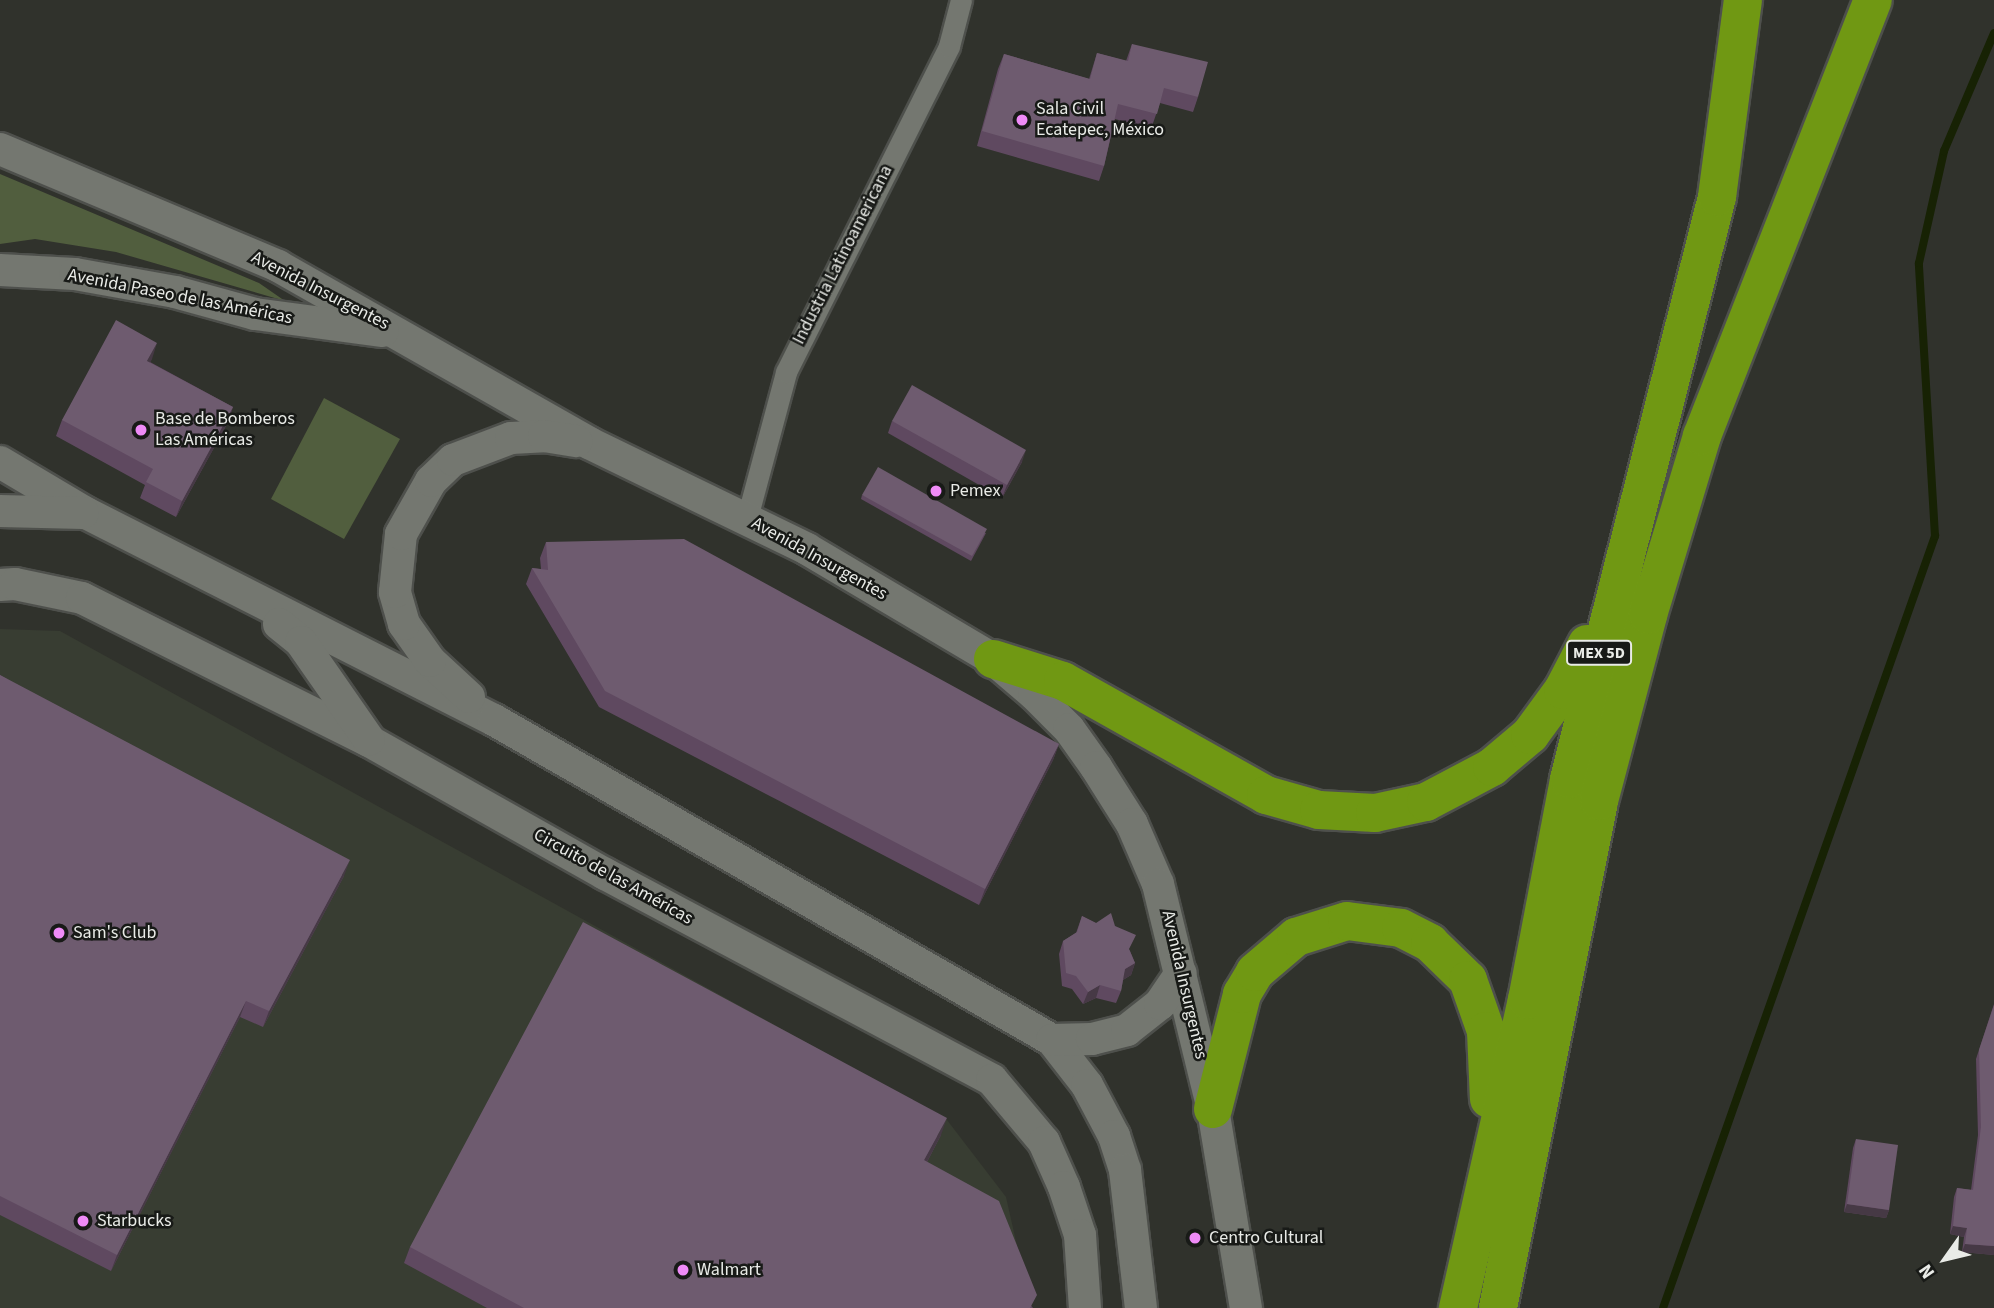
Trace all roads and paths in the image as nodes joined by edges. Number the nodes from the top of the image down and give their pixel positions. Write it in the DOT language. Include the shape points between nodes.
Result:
graph roads {
  1 [pos="961,0"];
  2 [pos="1743,0"];
  3 [pos="1873,0"];
  4 [pos="0,149"];
  5 [pos="0,270"];
  6 [pos="59,273"];
  7 [pos="0,294"];
  8 [pos="401,333"];
  9 [pos="589,443"];
  10 [pos="0,462"];
  11 [pos="0,511"];
  12 [pos="86,513"];
  13 [pos="747,518"];
  14 [pos="0,585"];
  15 [pos="1614,592"];
  16 [pos="246,596"];
  17 [pos="993,659"];
  18 [pos="494,720"];
  19 [pos="369,741"];
  20 [pos="1181,973"];
  21 [pos="1052,1040"];
  22 [pos="1213,1109"];
  23 [pos="1487,1166"];
  24 [pos="1085,1308"];
  25 [pos="1141,1308"];
  26 [pos="1246,1308"];
  27 [pos="1458,1308"];
  28 [pos="1499,1308"];
  1 -- 13 [label="street, Industria Latinoamericana" via="949,46 786,372"];
  2 -- 15 [label="highway, MEX 5D" via="1717,197"];
  3 -- 28 [label="highway, MEX 5D" via="1702,436 1648,615 1599,801"];
  4 -- 8 [label="main road, Avenida Insurgentes" via="278,266"];
  5 -- 6 [label="main road, Avenida Paseo de las Américas"];
  6 -- 7 [label="main road" via="12,285"];
  6 -- 8 [label="main road, Avenida Paseo de las Américas" via="175,292 254,314"];
  8 -- 9 [label="main road, Avenida Insurgentes"];
  9 -- 13 [label="main road, Avenida Insurgentes"];
  9 -- 18 [label="main road" via="544,436 482,445 453,460 431,481 401,534 395,592 404,624 430,661"];
  10 -- 12 [label="main road"];
  11 -- 12 [label="main road"];
  12 -- 16 [label="main road"];
  13 -- 17 [label="main road, Avenida Insurgentes"];
  14 -- 19 [label="main road, Circuito de las Américas" via="82,598"];
  15 -- 17 [label="highway" via="1563,690 1530,735 1466,784 1426,802 1375,813 1320,810 1266,795 1063,681"];
  15 -- 23 [label="highway, MEX 5D"];
  16 -- 18 [label="main road"];
  16 -- 19 [label="main road" via="301,642"];
  17 -- 20 [label="main road, Avenida Insurgentes" via="1069,729 1132,824 1158,884"];
  18 -- 21 [label="main road"];
  19 -- 24 [label="main road, Circuito de las Américas" via="606,874 992,1080 1044,1142 1064,1187 1080,1235"];
  20 -- 21 [label="main road" via="1160,1004 1127,1030 1092,1039"];
  20 -- 22 [label="main road, Avenida Insurgentes"];
  21 -- 25 [label="main road" via="1087,1086 1114,1136 1125,1170"];
  22 -- 23 [label="highway" via="1239,1006 1255,972 1276,950 1319,926 1374,922 1401,928 1430,943 1468,980 1479,1004 1490,1061"];
  22 -- 26 [label="main road, Avenida Insurgentes"];
  23 -- 27 [label="highway, MEX 5D"];
}
